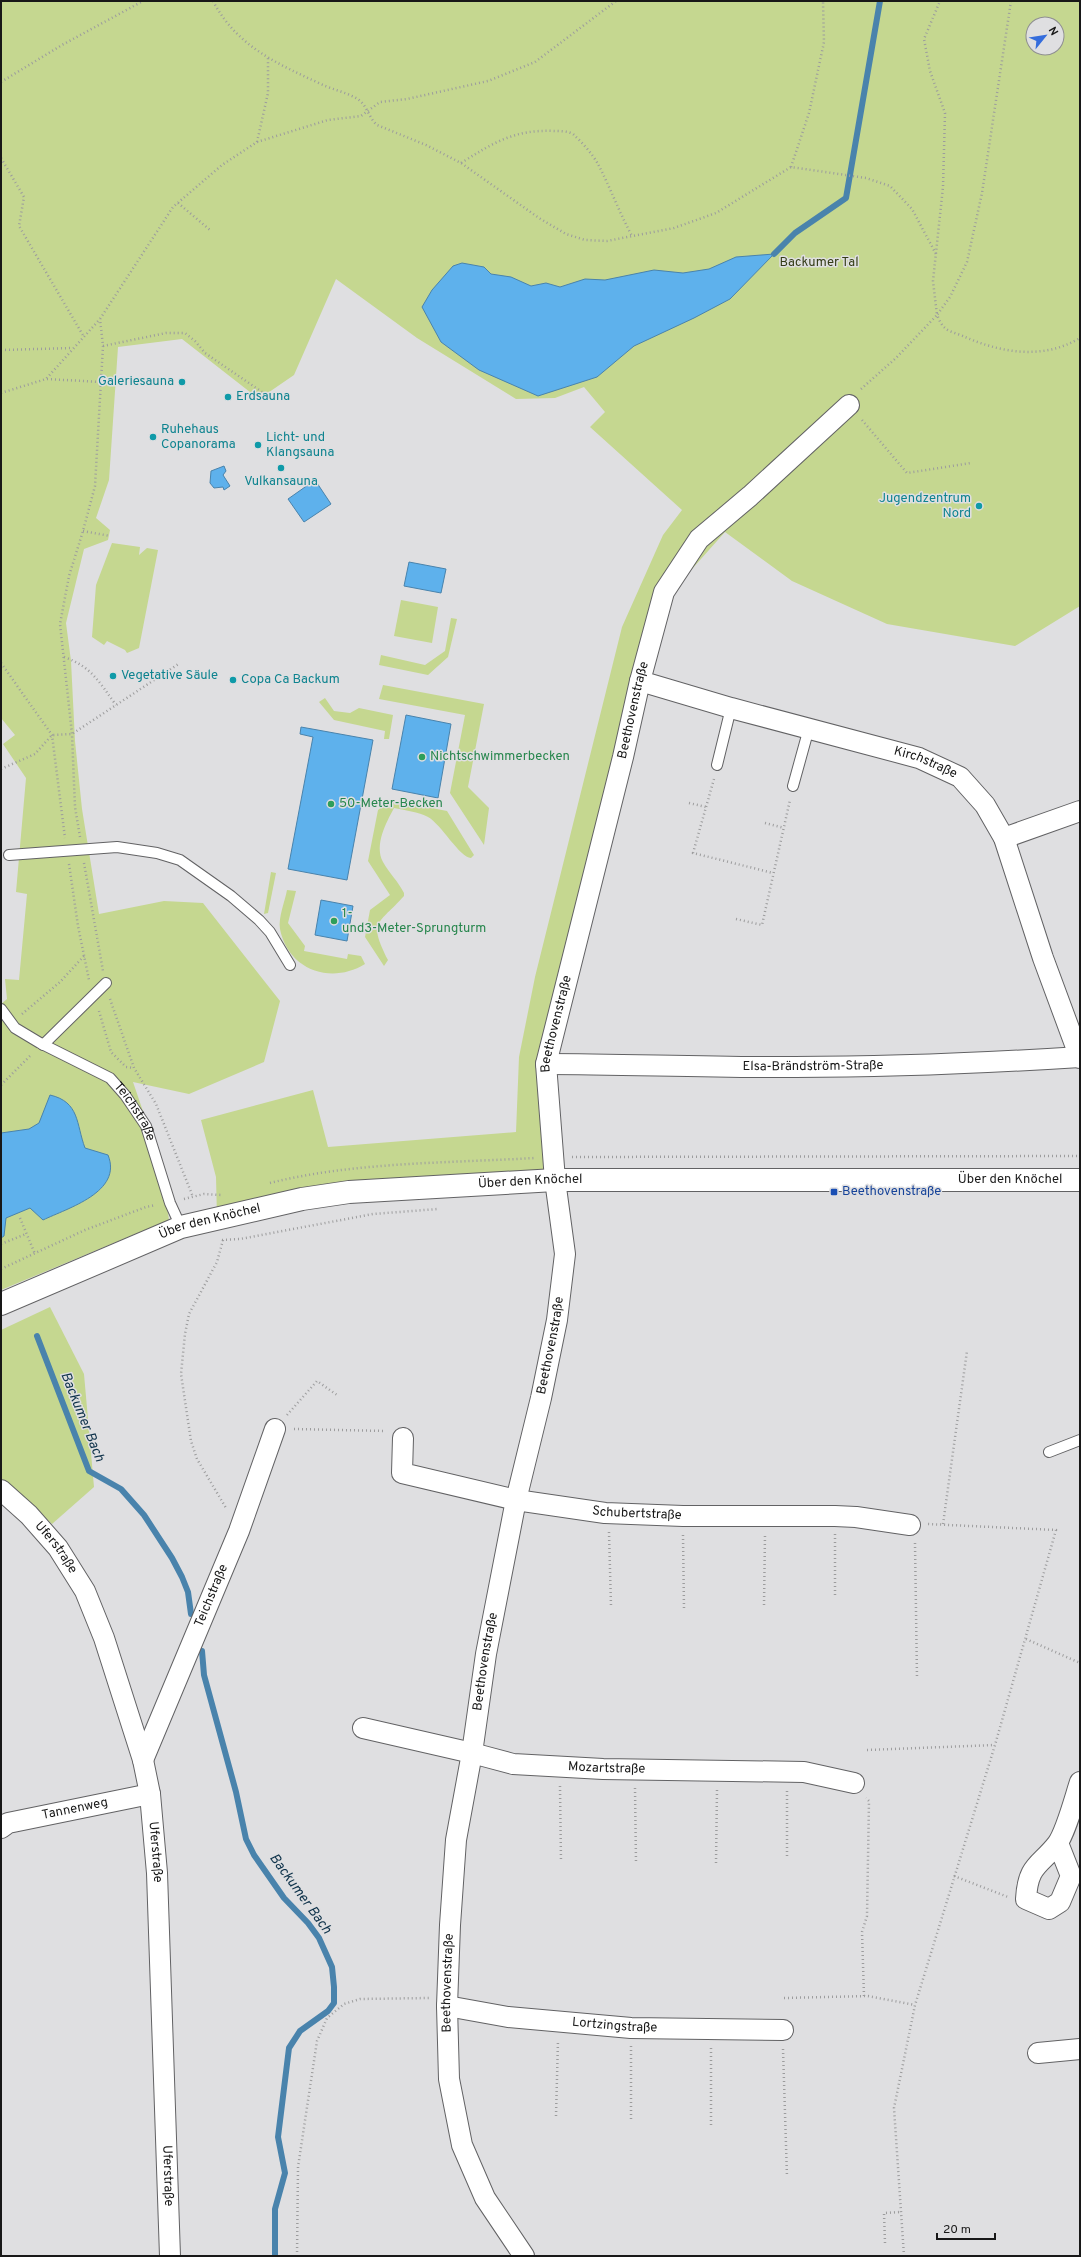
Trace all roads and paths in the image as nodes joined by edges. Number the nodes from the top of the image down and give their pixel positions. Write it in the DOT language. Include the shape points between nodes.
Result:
graph roads {
  1 [pos="143,1"];
  2 [pos="214,1"];
  3 [pos="616,1"];
  4 [pos="823,1"];
  5 [pos="940,1"];
  6 [pos="1011,1"];
  7 [pos="268,57"];
  8 [pos="1,82"];
  9 [pos="367,111"];
  10 [pos="257,142"];
  11 [pos="1,158"];
  12 [pos="461,163"];
  13 [pos="791,167"];
  14 [pos="178,203"];
  15 [pos="210,230"];
  16 [pos="632,236"];
  17 [pos="936,254"];
  18 [pos="937,315"];
  19 [pos="100,319"];
  20 [pos="84,336"];
  21 [pos="1080,338"];
  22 [pos="103,346"];
  23 [pos="74,348"];
  24 [pos="1,350"];
  25 [pos="46,379"];
  26 [pos="101,382"];
  27 [pos="262,392"];
  28 [pos="1,393"];
  29 [pos="849,405"];
  30 [pos="971,463"];
  31 [pos="83,531"];
  32 [pos="110,536"];
  33 [pos="64,657"];
  34 [pos="1,663"];
  35 [pos="180,663"];
  36 [pos="640,680"];
  37 [pos="116,705"];
  38 [pos="731,708"];
  39 [pos="809,728"];
  40 [pos="72,734"];
  41 [pos="52,735"];
  42 [pos="717,765"];
  43 [pos="1,769"];
  44 [pos="793,786"];
  45 [pos="689,803"];
  46 [pos="706,807"];
  47 [pos="1080,811"];
  48 [pos="765,823"];
  49 [pos="784,828"];
  50 [pos="1004,838"];
  51 [pos="82,849"];
  52 [pos="67,851"];
  53 [pos="9,855"];
  54 [pos="774,873"];
  55 [pos="736,919"];
  56 [pos="84,956"];
  57 [pos="290,965"];
  58 [pos="106,983"];
  59 [pos="93,994"];
  60 [pos="1,1009"];
  61 [pos="11,1023"];
  62 [pos="42,1044"];
  63 [pos="1080,1058"];
  64 [pos="546,1064"];
  65 [pos="134,1068"];
  66 [pos="1,1085"];
  67 [pos="1080,1156"];
  68 [pos="553,1157"];
  69 [pos="555,1180"];
  70 [pos="1080,1180"];
  71 [pos="193,1197"];
  72 [pos="445,1209"];
  73 [pos="20,1218"];
  74 [pos="181,1227"];
  75 [pos="26,1234"];
  76 [pos="218,1240"];
  77 [pos="223,1240"];
  78 [pos="1,1244"];
  79 [pos="34,1254"];
  80 [pos="1,1304"];
  81 [pos="967,1352"];
  82 [pos="337,1395"];
  83 [pos="275,1429"];
  84 [pos="394,1434"];
  85 [pos="1080,1440"];
  86 [pos="1048,1452"];
  87 [pos="1,1490"];
  88 [pos="516,1500"];
  89 [pos="609,1513"];
  90 [pos="683,1516"];
  91 [pos="765,1516"];
  92 [pos="835,1516"];
  93 [pos="910,1525"];
  94 [pos="239,1531"];
  95 [pos="836,1597"];
  96 [pos="611,1606"];
  97 [pos="764,1606"];
  98 [pos="684,1609"];
  99 [pos="1026,1639"];
  100 [pos="1080,1663"];
  101 [pos="917,1678"];
  102 [pos="363,1728"];
  103 [pos="995,1745"];
  104 [pos="867,1750"];
  105 [pos="472,1752"];
  106 [pos="143,1760"];
  107 [pos="559,1767"];
  108 [pos="634,1769"];
  109 [pos="717,1771"];
  110 [pos="787,1772"];
  111 [pos="1080,1782"];
  112 [pos="854,1783"];
  113 [pos="150,1794"];
  114 [pos="1,1828"];
  115 [pos="1058,1843"];
  116 [pos="787,1857"];
  117 [pos="561,1862"];
  118 [pos="636,1863"];
  119 [pos="716,1863"];
  120 [pos="954,1876"];
  121 [pos="1026,1899"];
  122 [pos="864,1996"];
  123 [pos="784,1998"];
  124 [pos="915,2005"];
  125 [pos="448,2006"];
  126 [pos="559,2022"];
  127 [pos="631,2028"];
  128 [pos="711,2029"];
  129 [pos="783,2030"];
  130 [pos="1080,2049"];
  131 [pos="1038,2053"];
  132 [pos="556,2116"];
  133 [pos="631,2119"];
  134 [pos="712,2125"];
  135 [pos="787,2177"];
  136 [pos="901,2212"];
  137 [pos="885,2243"];
  138 [pos="170,2256"];
  139 [pos="297,2256"];
  140 [pos="524,2256"];
  141 [pos="904,2256"];
  1 -- 8 [label="path"];
  2 -- 7 [label="path" via="221,16 244,42"];
  3 -- 9 [label="path" via="535,62 488,81 407,99 380,102"];
  4 -- 13 [label="path" via="824,42 809,113"];
  5 -- 17 [label="path" via="924,39 930,71 945,113"];
  6 -- 18 [label="path" via="982,193 967,262"];
  7 -- 9 [label="path" via="359,100"];
  7 -- 10 [label="path" via="268,93"];
  9 -- 10 [label="path" via="361,116 328,120"];
  9 -- 12 [label="path" via="377,124"];
  10 -- 14 [label="path" via="222,165"];
  11 -- 20 [label="path" via="24,197 19,226"];
  12 -- 16 [label="path" via="566,234 585,240 606,242"];
  12 -- 16 [label="path" via="498,140 517,134 536,130 574,134 597,163"];
  13 -- 16 [label="path" via="716,213 674,228"];
  13 -- 17 [label="path" via="866,178 890,186 912,209"];
  14 -- 15 [label="path"];
  14 -- 19 [label="path"];
  17 -- 18 [label="path" via="933,281"];
  18 -- 21 [label="path" via="945,328 985,345 1014,352 1035,352 1068,345"];
  18 -- 29 [label="path" via="896,358 846,402"];
  19 -- 20 [label="path"];
  19 -- 22 [label="path"];
  20 -- 23 [label="path"];
  22 -- 26 [label="path"];
  22 -- 27 [label="path" via="166,333 185,333 205,353"];
  23 -- 24 [label="path"];
  23 -- 25 [label="path"];
  25 -- 26 [label="path"];
  25 -- 28 [label="path"];
  26 -- 31 [label="path" via="95,486"];
  29 -- 30 [label="path" via="907,473"];
  29 -- 36 [label="street, Beethovenstraße" via="699,539 664,592"];
  31 -- 32 [label="path"];
  31 -- 33 [label="path" via="69,576 60,624"];
  33 -- 37 [label="path" via="80,663 93,673"];
  33 -- 40 [label="path"];
  34 -- 41 [label="path"];
  35 -- 37 [label="path"];
  36 -- 38 [label="street, Kirchstraße"];
  36 -- 64 [label="street, Beethovenstraße"];
  37 -- 40 [label="path"];
  38 -- 39 [label="street, Kirchstraße"];
  38 -- 42 [label="lane"];
  39 -- 44 [label="lane"];
  39 -- 50 [label="street, Kirchstraße" via="919,758 960,777 985,804"];
  40 -- 41 [label="path"];
  40 -- 51 [label="path" via="75,807"];
  41 -- 43 [label="path" via="35,754"];
  41 -- 52 [label="path"];
  42 -- 46 [label="path"];
  44 -- 49 [label="path"];
  45 -- 46 [label="path"];
  46 -- 54 [label="path" via="693,853"];
  47 -- 50 [label="street"];
  48 -- 49 [label="path"];
  49 -- 54 [label="path"];
  50 -- 63 [label="street, Kirchstraße" via="1043,958"];
  51 -- 52 [label="lane"];
  51 -- 57 [label="lane" via="117,847 156,853 180,860 231,896 259,920 270,932"];
  51 -- 58 [label="path"];
  52 -- 53 [label="lane"];
  52 -- 56 [label="path"];
  54 -- 55 [label="path" via="762,925"];
  56 -- 59 [label="path"];
  56 -- 61 [label="path" via="60,982"];
  58 -- 59 [label="lane"];
  58 -- 65 [label="path" via="111,1005"];
  59 -- 62 [label="lane"];
  59 -- 65 [label="path" via="111,1052 126,1067"];
  60 -- 61 [label="lane, Teichstraße"];
  61 -- 62 [label="lane, Teichstraße"];
  62 -- 66 [label="path"];
  62 -- 74 [label="lane, Teichstraße" via="110,1078 125,1095 146,1126 170,1203"];
  63 -- 64 [label="street, Elsa-Brändström-Straße" via="958,1065 794,1067"];
  64 -- 68 [label="street, Beethovenstraße"];
  65 -- 71 [label="path" via="156,1104"];
  67 -- 68 [label="path"];
  68 -- 69 [label="street, Beethovenstraße"];
  69 -- 70 [label="main road, Über den Knöchel"];
  69 -- 74 [label="main road, Über den Knöchel" via="342,1193 302,1199"];
  69 -- 88 [label="street, Beethovenstraße" via="565,1254 557,1320"];
  72 -- 77 [label="path" via="373,1214 240,1240"];
  73 -- 75 [label="path"];
  74 -- 80 [label="main road, Über den Knöchel"];
  75 -- 78 [label="path"];
  75 -- 79 [label="path"];
  76 -- 77 [label="path"];
  77 -- 94 [label="path" via="217,1262 189,1314 181,1374 191,1441 197,1459"];
  81 -- 99 [label="path" via="943,1524 1056,1530"];
  82 -- 83 [label="path" via="317,1381"];
  83 -- 84 [label="path"];
  83 -- 94 [label="street, Teichstraße"];
  84 -- 88 [label="street, Schubertstraße" via="402,1473"];
  85 -- 86 [label="lane"];
  87 -- 106 [label="street, Uferstraße" via="29,1515 58,1548 85,1592 104,1638"];
  88 -- 89 [label="street, Schubertstraße"];
  88 -- 105 [label="street, Beethovenstraße" via="486,1654"];
  89 -- 90 [label="street, Schubertstraße"];
  89 -- 96 [label="path"];
  90 -- 91 [label="street, Schubertstraße"];
  90 -- 98 [label="path"];
  91 -- 92 [label="street, Schubertstraße"];
  91 -- 97 [label="path"];
  92 -- 93 [label="street, Schubertstraße"];
  92 -- 95 [label="path"];
  93 -- 101 [label="path" via="916,1548"];
  94 -- 106 [label="street, Teichstraße"];
  99 -- 100 [label="path"];
  99 -- 103 [label="path"];
  102 -- 105 [label="street, Mozartstraße"];
  103 -- 104 [label="path"];
  103 -- 120 [label="path"];
  105 -- 107 [label="street, Mozartstraße" via="512,1764"];
  105 -- 125 [label="street, Beethovenstraße" via="456,1840"];
  106 -- 113 [label="street, Uferstraße"];
  107 -- 108 [label="street, Mozartstraße"];
  107 -- 117 [label="path"];
  108 -- 109 [label="street, Mozartstraße"];
  108 -- 118 [label="path"];
  109 -- 110 [label="street, Mozartstraße"];
  109 -- 119 [label="path"];
  110 -- 112 [label="street, Mozartstraße" via="804,1772"];
  110 -- 116 [label="path"];
  111 -- 115 [label="street"];
  112 -- 122 [label="path" via="869,1801 868,1916 862,1932"];
  113 -- 114 [label="street, Tannenweg" via="8,1823"];
  113 -- 138 [label="street, Uferstraße" via="157,1873"];
  115 -- 121 [label="street" via="1035,1865 1027,1887"];
  115 -- 121 [label="street" via="1071,1876 1060,1902 1049,1909"];
  120 -- 121 [label="path" via="1015,1900"];
  120 -- 124 [label="path"];
  122 -- 123 [label="path"];
  122 -- 124 [label="path"];
  124 -- 136 [label="path" via="894,2108"];
  125 -- 126 [label="street, Lortzingstraße" via="508,2017"];
  125 -- 139 [label="path" via="438,1998 360,1999 344,2004 327,2018 316,2041 298,2168"];
  125 -- 140 [label="street, Beethovenstraße" via="449,2079 462,2145 484,2198"];
  126 -- 127 [label="street, Lortzingstraße"];
  126 -- 132 [label="path"];
  127 -- 128 [label="street, Lortzingstraße"];
  127 -- 133 [label="path"];
  128 -- 129 [label="street, Lortzingstraße"];
  128 -- 134 [label="path"];
  129 -- 135 [label="path"];
  130 -- 131 [label="street"];
  136 -- 137 [label="path" via="884,2213"];
  136 -- 141 [label="path"];
}
